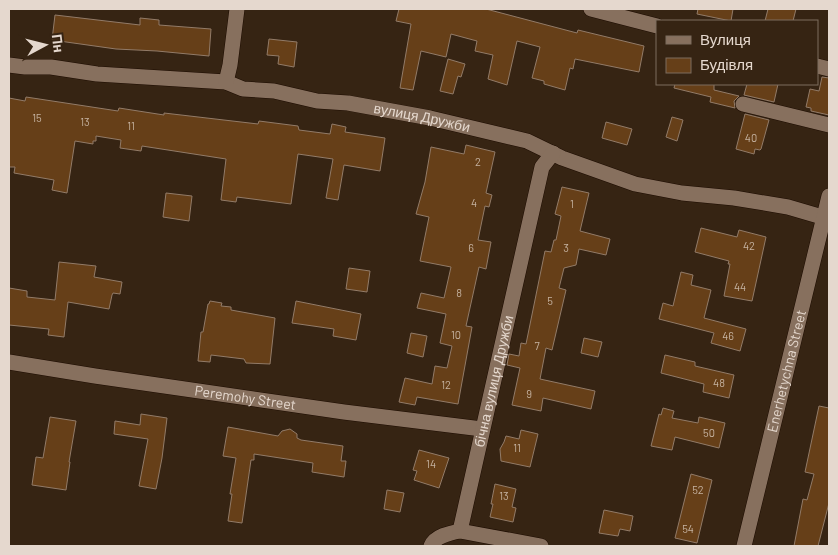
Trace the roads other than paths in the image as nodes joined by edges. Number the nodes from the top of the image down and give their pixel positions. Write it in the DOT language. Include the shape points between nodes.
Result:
graph roads {
  1 [pos="237,9"];
  2 [pos="591,9"];
  3 [pos="656,26"];
  4 [pos="9,65"];
  5 [pos="226,82"];
  6 [pos="742,104"];
  7 [pos="829,125"];
  8 [pos="553,152"];
  9 [pos="829,196"];
  10 [pos="827,218"];
  11 [pos="9,362"];
  12 [pos="482,429"];
  13 [pos="460,531"];
  14 [pos="431,546"];
  15 [pos="541,546"];
  16 [pos="744,546"];
  1 -- 5 [label="street"];
  2 -- 3 [label="street"];
  4 -- 5 [label="street, вулиця Дружби"];
  5 -- 8 [label="street, вулиця Дружби" via="243,89 274,91 430,118 527,142"];
  6 -- 7 [label="street"];
  8 -- 10 [label="street, вулиця Дружби" via="635,184 788,207"];
  8 -- 12 [label="street, бічна вулиця Дружби" via="542,167"];
  9 -- 10 [label="street, Enerhetychna Street"];
  10 -- 16 [label="street, Enerhetychna Street"];
  11 -- 12 [label="street, Peremohy Street" via="344,412"];
  12 -- 13 [label="street, бічна вулиця Дружби"];
  13 -- 14 [label="street" via="446,534"];
  13 -- 15 [label="street"];
}
